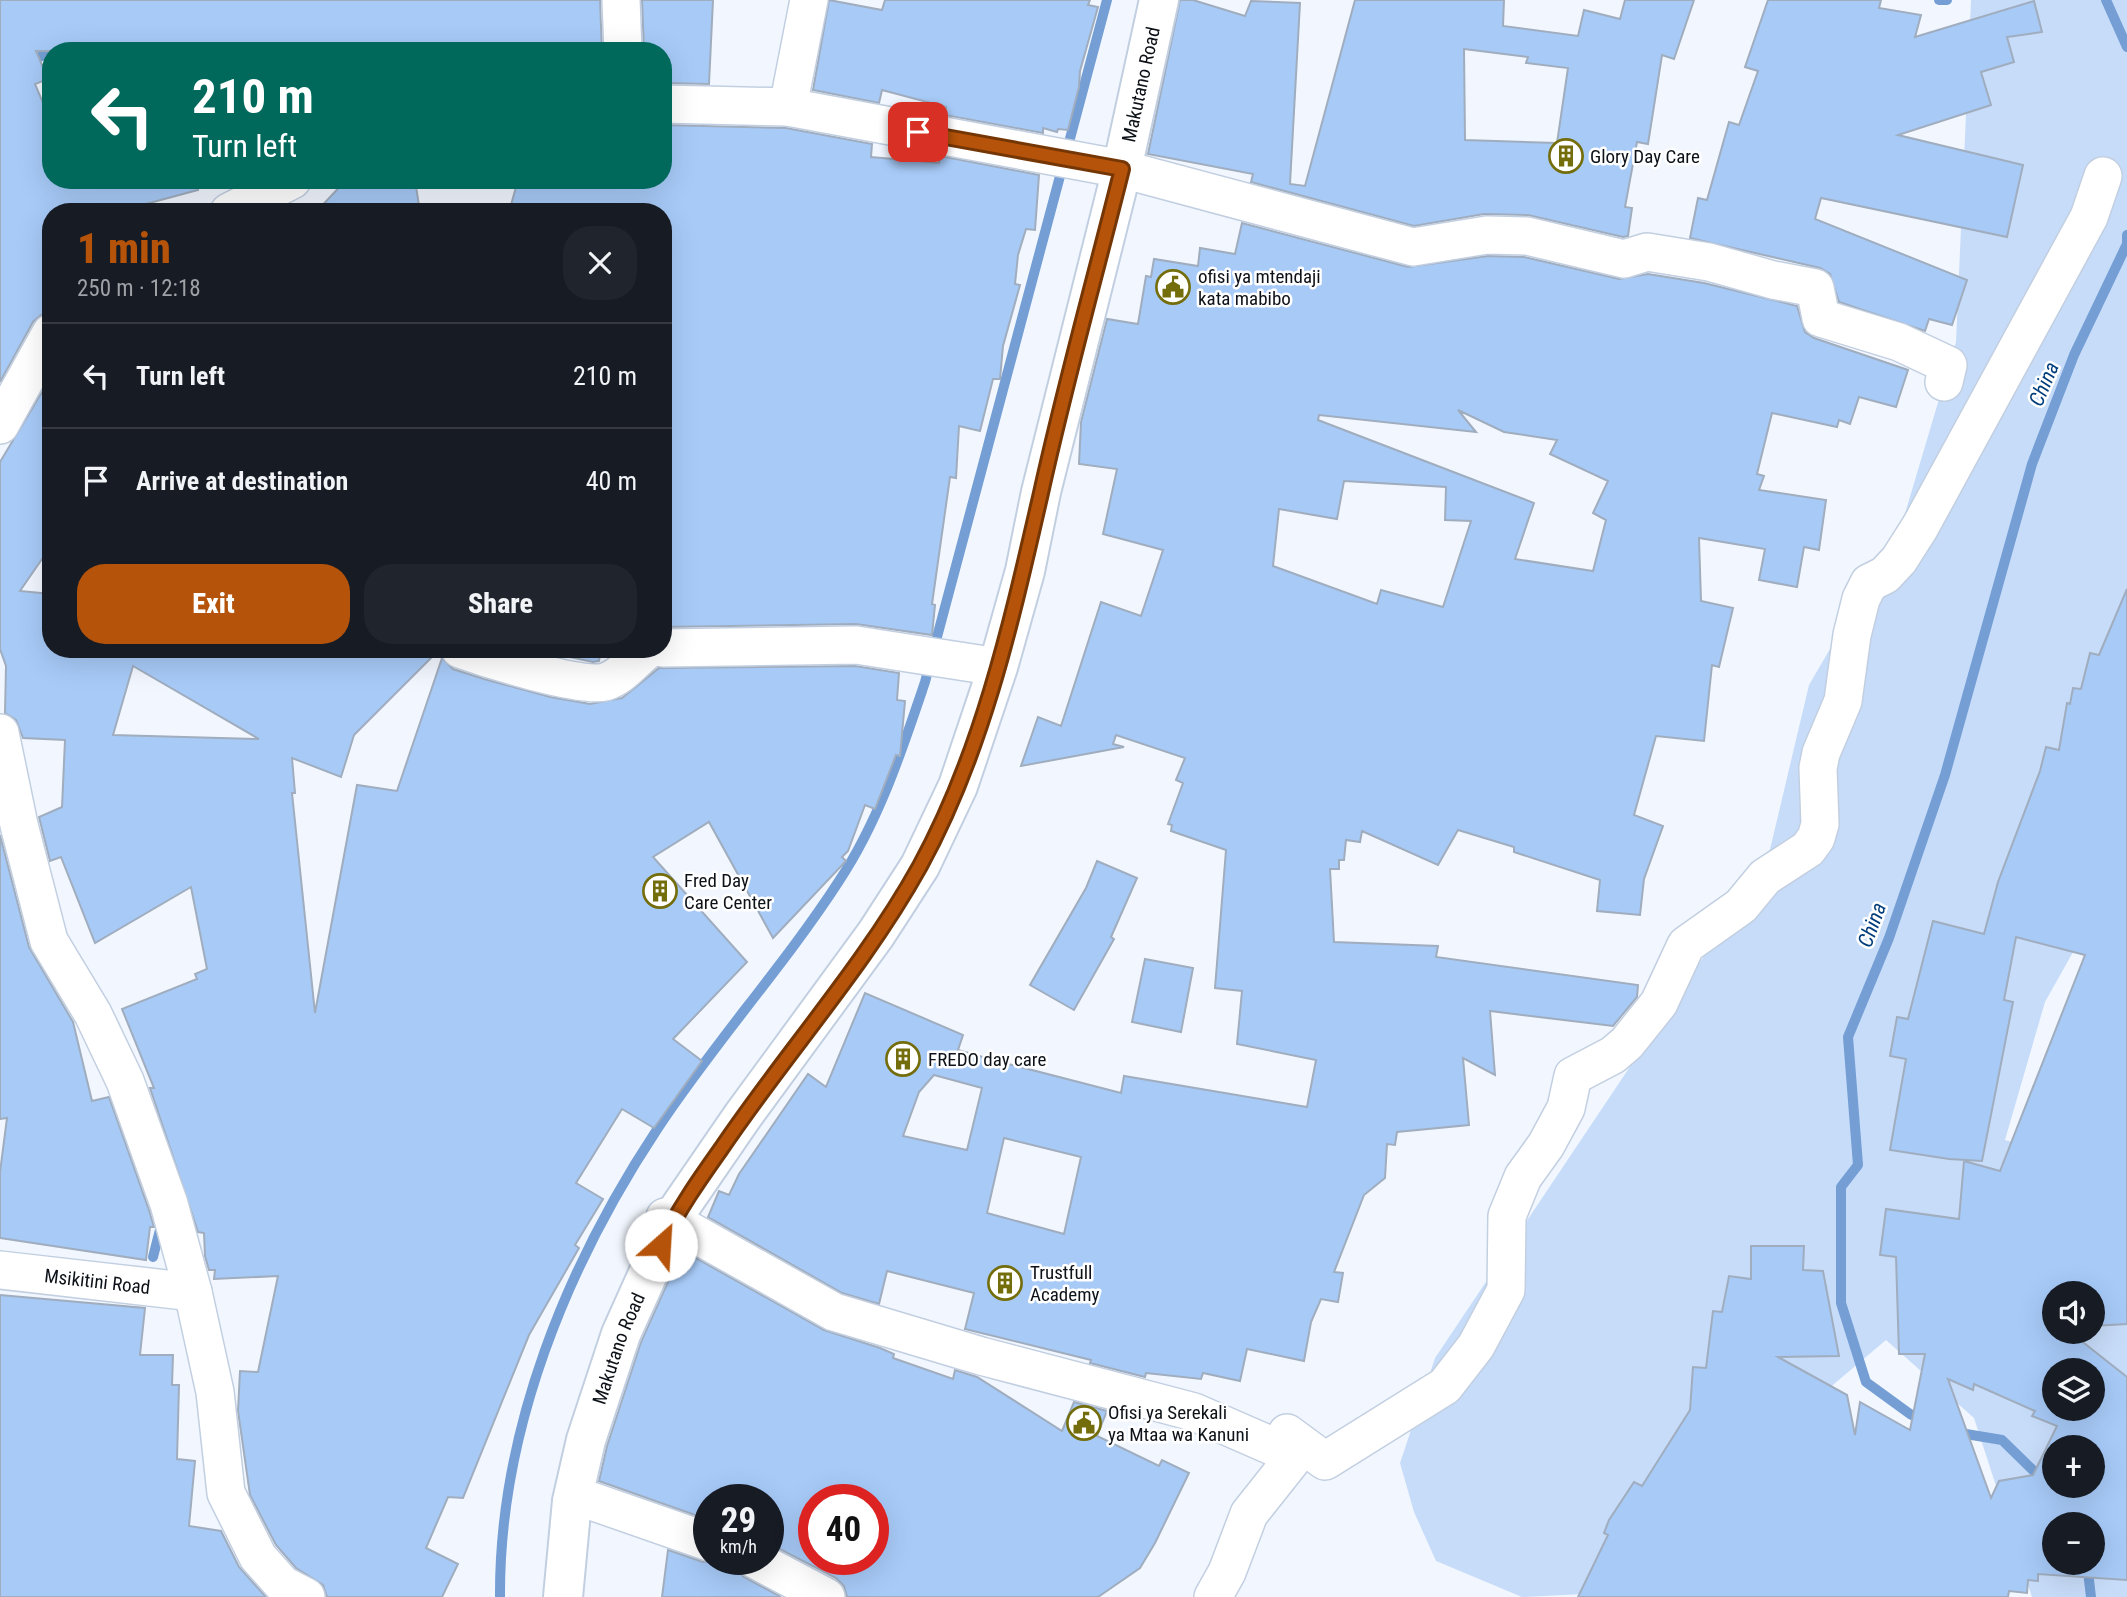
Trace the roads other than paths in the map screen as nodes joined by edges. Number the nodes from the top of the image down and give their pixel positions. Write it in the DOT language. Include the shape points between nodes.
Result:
graph roads {
  1 [pos="621,0"];
  2 [pos="810,0"];
  3 [pos="1159,0"];
  4 [pos="623,42"];
  5 [pos="672,104"];
  6 [pos="788,107"];
  7 [pos="1122,169"];
  8 [pos="2103,176"];
  9 [pos="274,189"];
  10 [pos="247,203"];
  11 [pos="42,349"];
  12 [pos="1944,382"];
  13 [pos="0,425"];
  14 [pos="672,648"];
  15 [pos="491,658"];
  16 [pos="638,658"];
  17 [pos="998,667"];
  18 [pos="0,733"];
  19 [pos="669,1219"];
  20 [pos="0,1270"];
  21 [pos="193,1292"];
  22 [pos="1295,1456"];
  23 [pos="572,1500"];
  24 [pos="693,1536"];
  25 [pos="784,1575"];
  26 [pos="295,1594"];
  27 [pos="563,1597"];
  28 [pos="825,1597"];
  29 [pos="1213,1597"];
  1 -- 4 [label="street"];
  2 -- 6 [label="street"];
  3 -- 7 [label="street, Makutano Road"];
  5 -- 6 [label="street"];
  6 -- 7 [label="street"];
  7 -- 12 [label="street" via="1413,247 1488,235 1527,236 1624,260 1647,252 1709,262 1815,288 1821,318 1899,342 1948,365"];
  7 -- 17 [label="street, Makutano Road"];
  8 -- 22 [label="street" via="2089,217 1920,527 1899,560 1864,591 1852,635 1843,701 1818,768 1820,824 1816,838 1808,849 1765,877 1741,906 1686,945 1659,1003 1627,1043 1573,1076 1566,1108 1523,1177 1507,1216 1506,1290 1476,1346 1444,1386 1325,1461 1287,1433"];
  9 -- 10 [label="street"];
  11 -- 13 [label="street"];
  14 -- 17 [label="street" via="856,645"];
  15 -- 16 [label="street" via="603,683"];
  17 -- 19 [label="street, Makutano Road" via="958,786 920,866 876,934"];
  18 -- 21 [label="street" via="49,942 93,1014 125,1081 169,1204"];
  19 -- 22 [label="street" via="834,1312 1194,1412"];
  19 -- 23 [label="street, Makutano Road" via="621,1334 586,1440"];
  20 -- 21 [label="street, Msikitini Road"];
  21 -- 26 [label="street" via="215,1392 226,1493 258,1556"];
  22 -- 29 [label="street" via="1249,1514"];
  23 -- 24 [label="street" via="577,1496"];
  23 -- 27 [label="street, Makutano Road"];
  25 -- 28 [label="street"];
}
